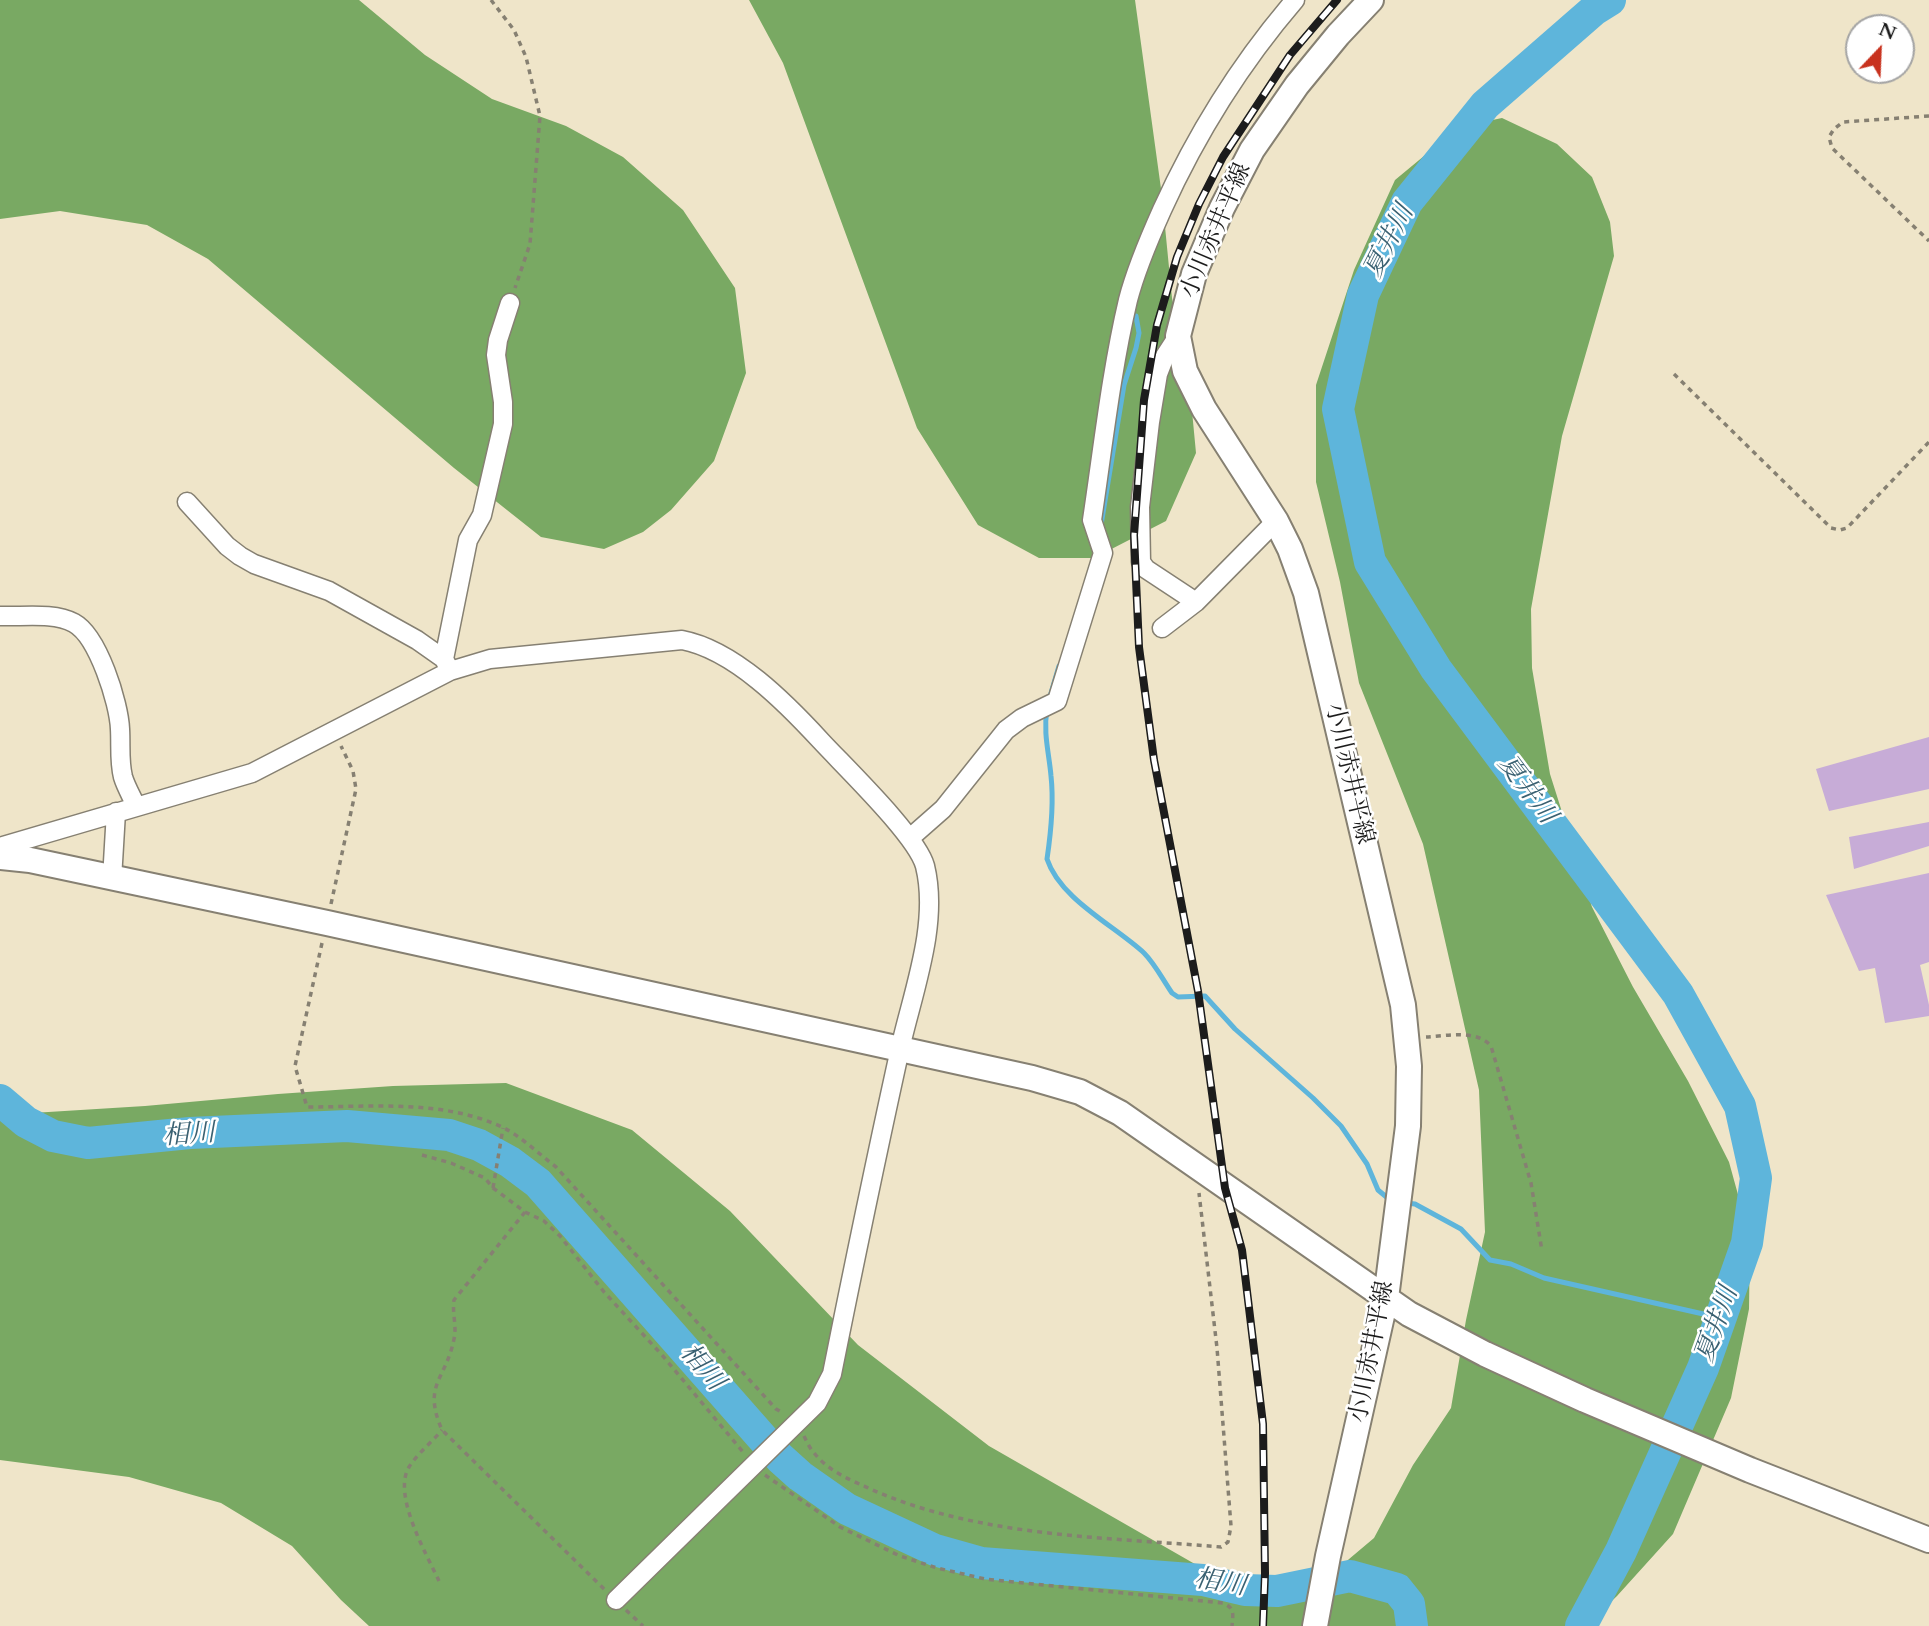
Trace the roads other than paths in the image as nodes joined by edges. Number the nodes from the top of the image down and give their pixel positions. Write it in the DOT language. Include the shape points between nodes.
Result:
graph roads {
  1 [pos="1295,0"];
  2 [pos="1371,0"];
  3 [pos="510,303"];
  4 [pos="1178,336"];
  5 [pos="187,502"];
  6 [pos="1276,521"];
  7 [pos="1196,602"];
  8 [pos="0,616"];
  9 [pos="1162,628"];
  10 [pos="447,665"];
  11 [pos="136,806"];
  12 [pos="116,812"];
  13 [pos="910,838"];
  14 [pos="0,846"];
  15 [pos="0,857"];
  16 [pos="111,879"];
  17 [pos="900,1049"];
  18 [pos="1386,1298"];
  19 [pos="1929,1540"];
  20 [pos="615,1600"];
  21 [pos="1316,1620"];
  1 -- 13 [label="street" via="1258,43 1217,104 1178,174 1147,244 1129,298 1091,520 1103,553 1057,702 1006,730 943,809"];
  2 -- 4 [label="street, 小川赤井平線" via="1305,75 1252,150 1194,274"];
  3 -- 10 [label="street" via="496,355 503,424 482,515 468,540"];
  4 -- 6 [label="street, 小川赤井平線" via="1185,371 1204,409"];
  4 -- 7 [label="street" via="1158,374 1150,422 1140,507 1141,562"];
  5 -- 10 [label="street" via="240,556 329,591 417,640"];
  6 -- 7 [label="street"];
  6 -- 18 [label="street, 小川赤井平線" via="1306,593 1406,1037 1408,1126"];
  7 -- 9 [label="street"];
  8 -- 11 [label="street" via="61,618 89,637 110,683 118,713 124,780"];
  10 -- 11 [label="street" via="273,764"];
  10 -- 13 [label="street" via="682,640 702,644 790,707"];
  11 -- 12 [label="street"];
  12 -- 14 [label="street"];
  12 -- 16 [label="street"];
  13 -- 17 [label="street" via="924,863 930,897 926,938"];
  15 -- 16 [label="street"];
  16 -- 17 [label="street"];
  17 -- 18 [label="street" via="1032,1078 1080,1092 1121,1113"];
  17 -- 20 [label="street" via="832,1374 817,1403"];
  18 -- 19 [label="street" via="1485,1354 1585,1400"];
  18 -- 21 [label="street, 小川赤井平線"];
}
